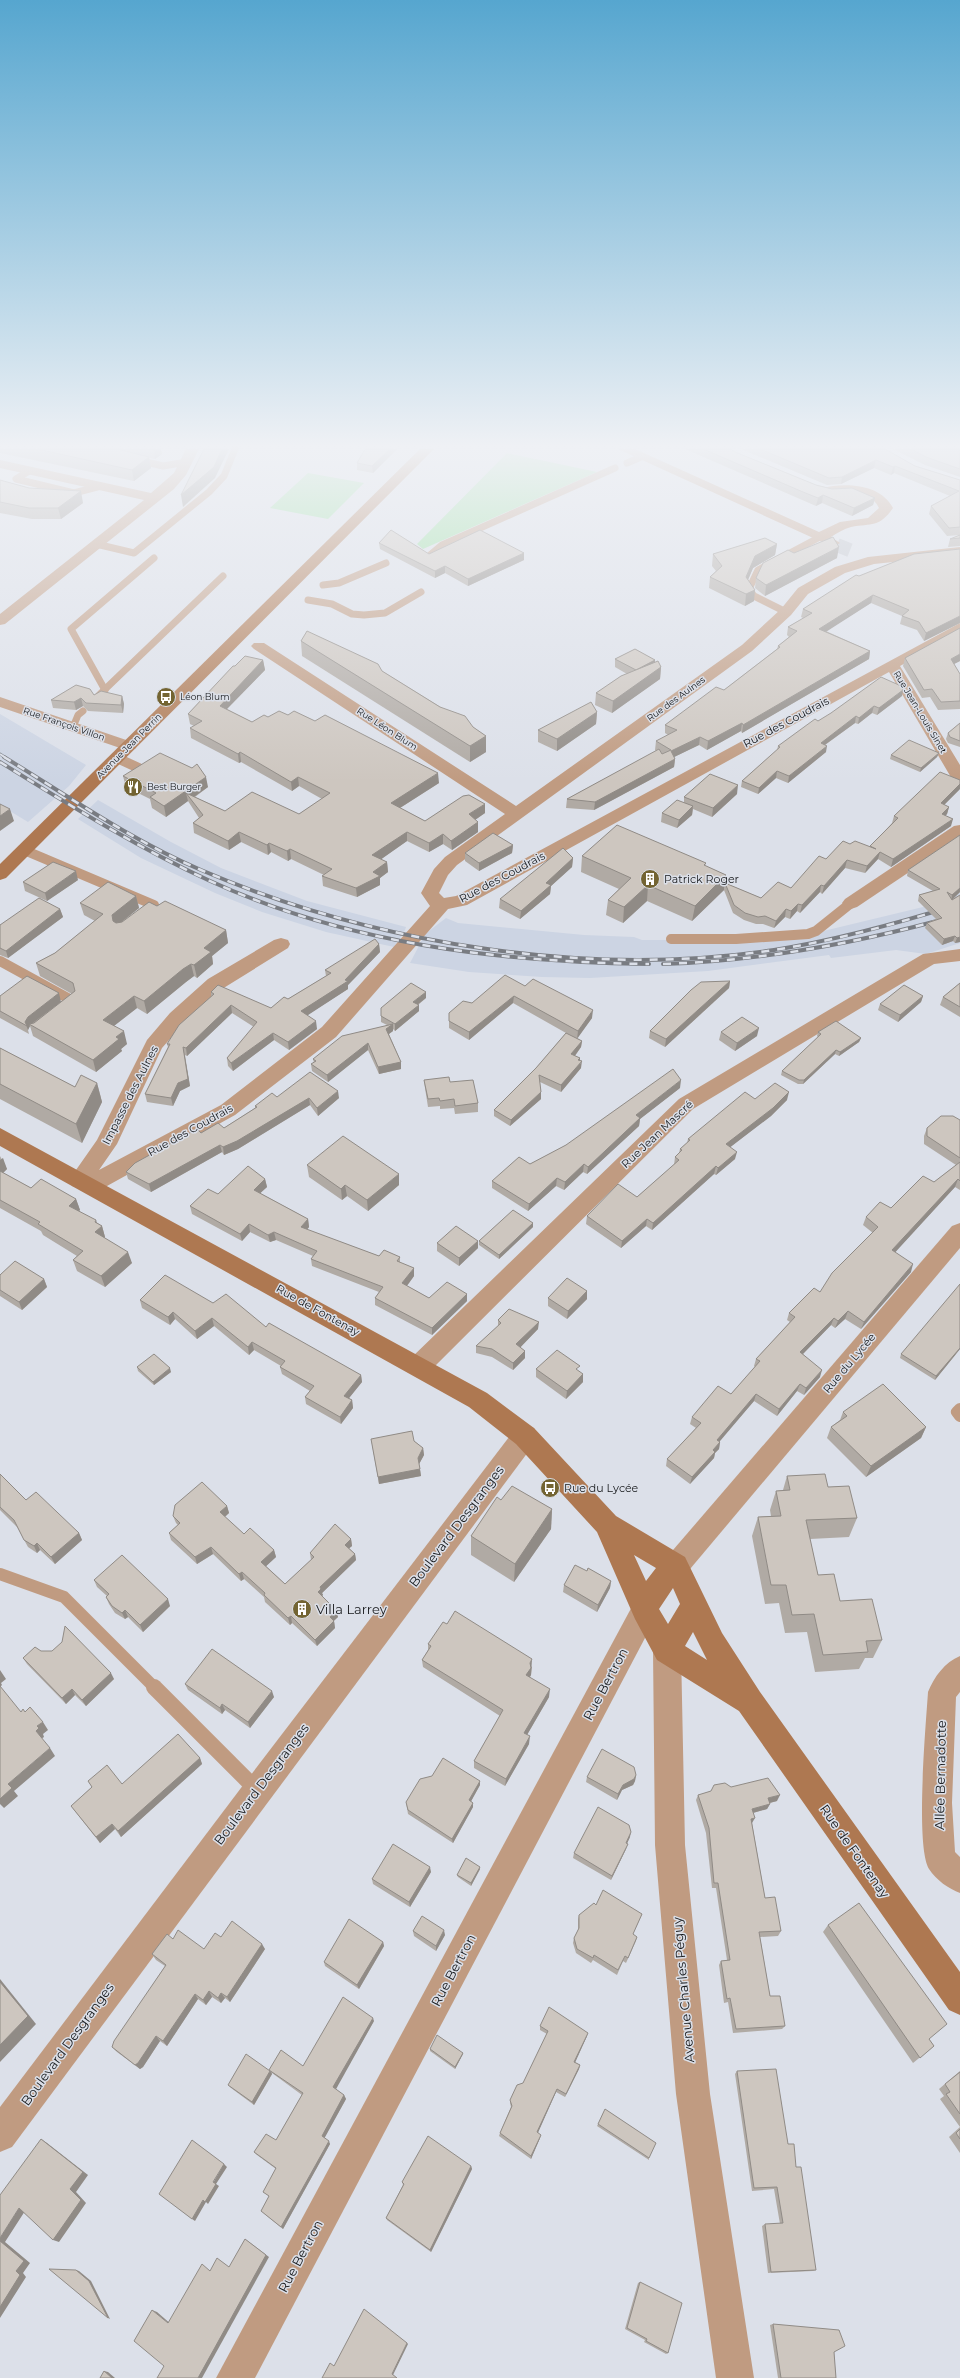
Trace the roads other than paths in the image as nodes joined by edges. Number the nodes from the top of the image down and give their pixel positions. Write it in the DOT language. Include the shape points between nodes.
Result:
graph roads {
  1 [pos="76,560"];
  2 [pos="152,560"];
  3 [pos="316,560"];
  4 [pos="777,560"];
  5 [pos="873,560"];
  6 [pos="386,563"];
  7 [pos="223,576"];
  8 [pos="323,584"];
  9 [pos="421,592"];
  10 [pos="308,600"];
  11 [pos="786,612"];
  12 [pos="0,621"];
  13 [pos="960,627"];
  14 [pos="259,646"];
  15 [pos="892,665"];
  16 [pos="105,690"];
  17 [pos="97,698"];
  18 [pos="0,702"];
  19 [pos="83,711"];
  20 [pos="73,727"];
  21 [pos="129,746"];
  22 [pos="117,758"];
  23 [pos="143,770"];
  24 [pos="960,779"];
  25 [pos="515,813"];
  26 [pos="960,830"];
  27 [pos="24,850"];
  28 [pos="0,874"];
  29 [pos="851,903"];
  30 [pos="442,904"];
  31 [pos="137,918"];
  32 [pos="671,939"];
  33 [pos="281,944"];
  34 [pos="960,955"];
  35 [pos="0,961"];
  36 [pos="60,1011"];
  37 [pos="0,1136"];
  38 [pos="85,1182"];
  39 [pos="960,1232"];
  40 [pos="419,1366"];
  41 [pos="960,1409"];
  42 [pos="960,1416"];
  43 [pos="525,1436"];
  44 [pos="607,1524"];
  45 [pos="676,1566"];
  46 [pos="0,1574"];
  47 [pos="694,1606"];
  48 [pos="645,1610"];
  49 [pos="667,1650"];
  50 [pos="960,1670"];
  51 [pos="750,1702"];
  52 [pos="257,1790"];
  53 [pos="960,1878"];
  54 [pos="960,1999"];
  55 [pos="0,2135"];
  56 [pos="235,2378"];
  57 [pos="735,2378"];
  1 -- 12 [label="street"];
  2 -- 16 [label="lane" via="71,629"];
  3 -- 21 [label="main road, Avenue Jean Perrin"];
  4 -- 11 [label="lane" via="758,570 750,593"];
  5 -- 11 [label="street, Rue des Aulnes" via="840,570 802,591"];
  6 -- 8 [label="lane" via="338,583"];
  7 -- 16 [label="lane"];
  9 -- 10 [label="lane" via="385,613 364,615 352,614 332,604"];
  11 -- 25 [label="street, Rue des Aulnes" via="747,648"];
  13 -- 15 [label="street, Rue des Coudrais"];
  14 -- 25 [label="street, Rue Léon Blum"];
  15 -- 24 [label="street, Rue Jean-Louis Sinet"];
  15 -- 30 [label="street, Rue des Coudrais" via="461,901"];
  16 -- 17 [label="lane"];
  18 -- 20 [label="street, Rue François Villon"];
  19 -- 20 [label="lane" via="78,715"];
  20 -- 21 [label="street, Rue François Villon"];
  21 -- 22 [label="main road, Avenue Jean Perrin"];
  22 -- 23 [label="lane"];
  22 -- 27 [label="main road, Avenue Jean Perrin"];
  25 -- 30 [label="street, Rue des Aulnes" via="451,861 440,873 430,894 434,900"];
  26 -- 29 [label="street"];
  27 -- 28 [label="main road, Avenue Jean Perrin"];
  27 -- 31 [label="lane" via="154,905"];
  29 -- 32 [label="lane" via="816,931 808,934 736,939"];
  30 -- 38 [label="street, Rue des Coudrais" via="329,1032 228,1110"];
  33 -- 38 [label="street, Impasse des Aulnes" via="215,984 177,1018 154,1045"];
  34 -- 40 [label="street, Rue Jean Mascré" via="930,958 686,1104"];
  35 -- 36 [label="lane" via="73,1001"];
  37 -- 38 [label="main road, Rue de Fontenay"];
  38 -- 40 [label="main road, Rue de Fontenay"];
  39 -- 45 [label="street, Rue du Lycée"];
  40 -- 43 [label="main road, Rue de Fontenay" via="478,1400"];
  41 -- 42 [label="lane" via="957,1412"];
  43 -- 44 [label="main road, Rue de Fontenay"];
  43 -- 52 [label="street, Boulevard Desgranges"];
  44 -- 45 [label="main road, Rue de Fontenay"];
  44 -- 48 [label="main road, Rue de Fontenay"];
  45 -- 47 [label="main road, Rue de Fontenay"];
  45 -- 48 [label="main road, Rue Bertron" via="658,1584"];
  46 -- 52 [label="lane" via="64,1597"];
  47 -- 49 [label="main road"];
  47 -- 51 [label="main road, Rue de Fontenay" via="712,1642"];
  48 -- 49 [label="main road, Rue de Fontenay"];
  48 -- 56 [label="street, Rue Bertron"];
  49 -- 51 [label="main road, Rue de Fontenay"];
  49 -- 57 [label="street, Avenue Charles Péguy" via="670,1853 693,2094"];
  50 -- 53 [label="street, Allée Bernadotte" via="942,1692 937,1803 940,1859"];
  51 -- 54 [label="main road, Rue de Fontenay"];
  52 -- 55 [label="street, Boulevard Desgranges"];
}
